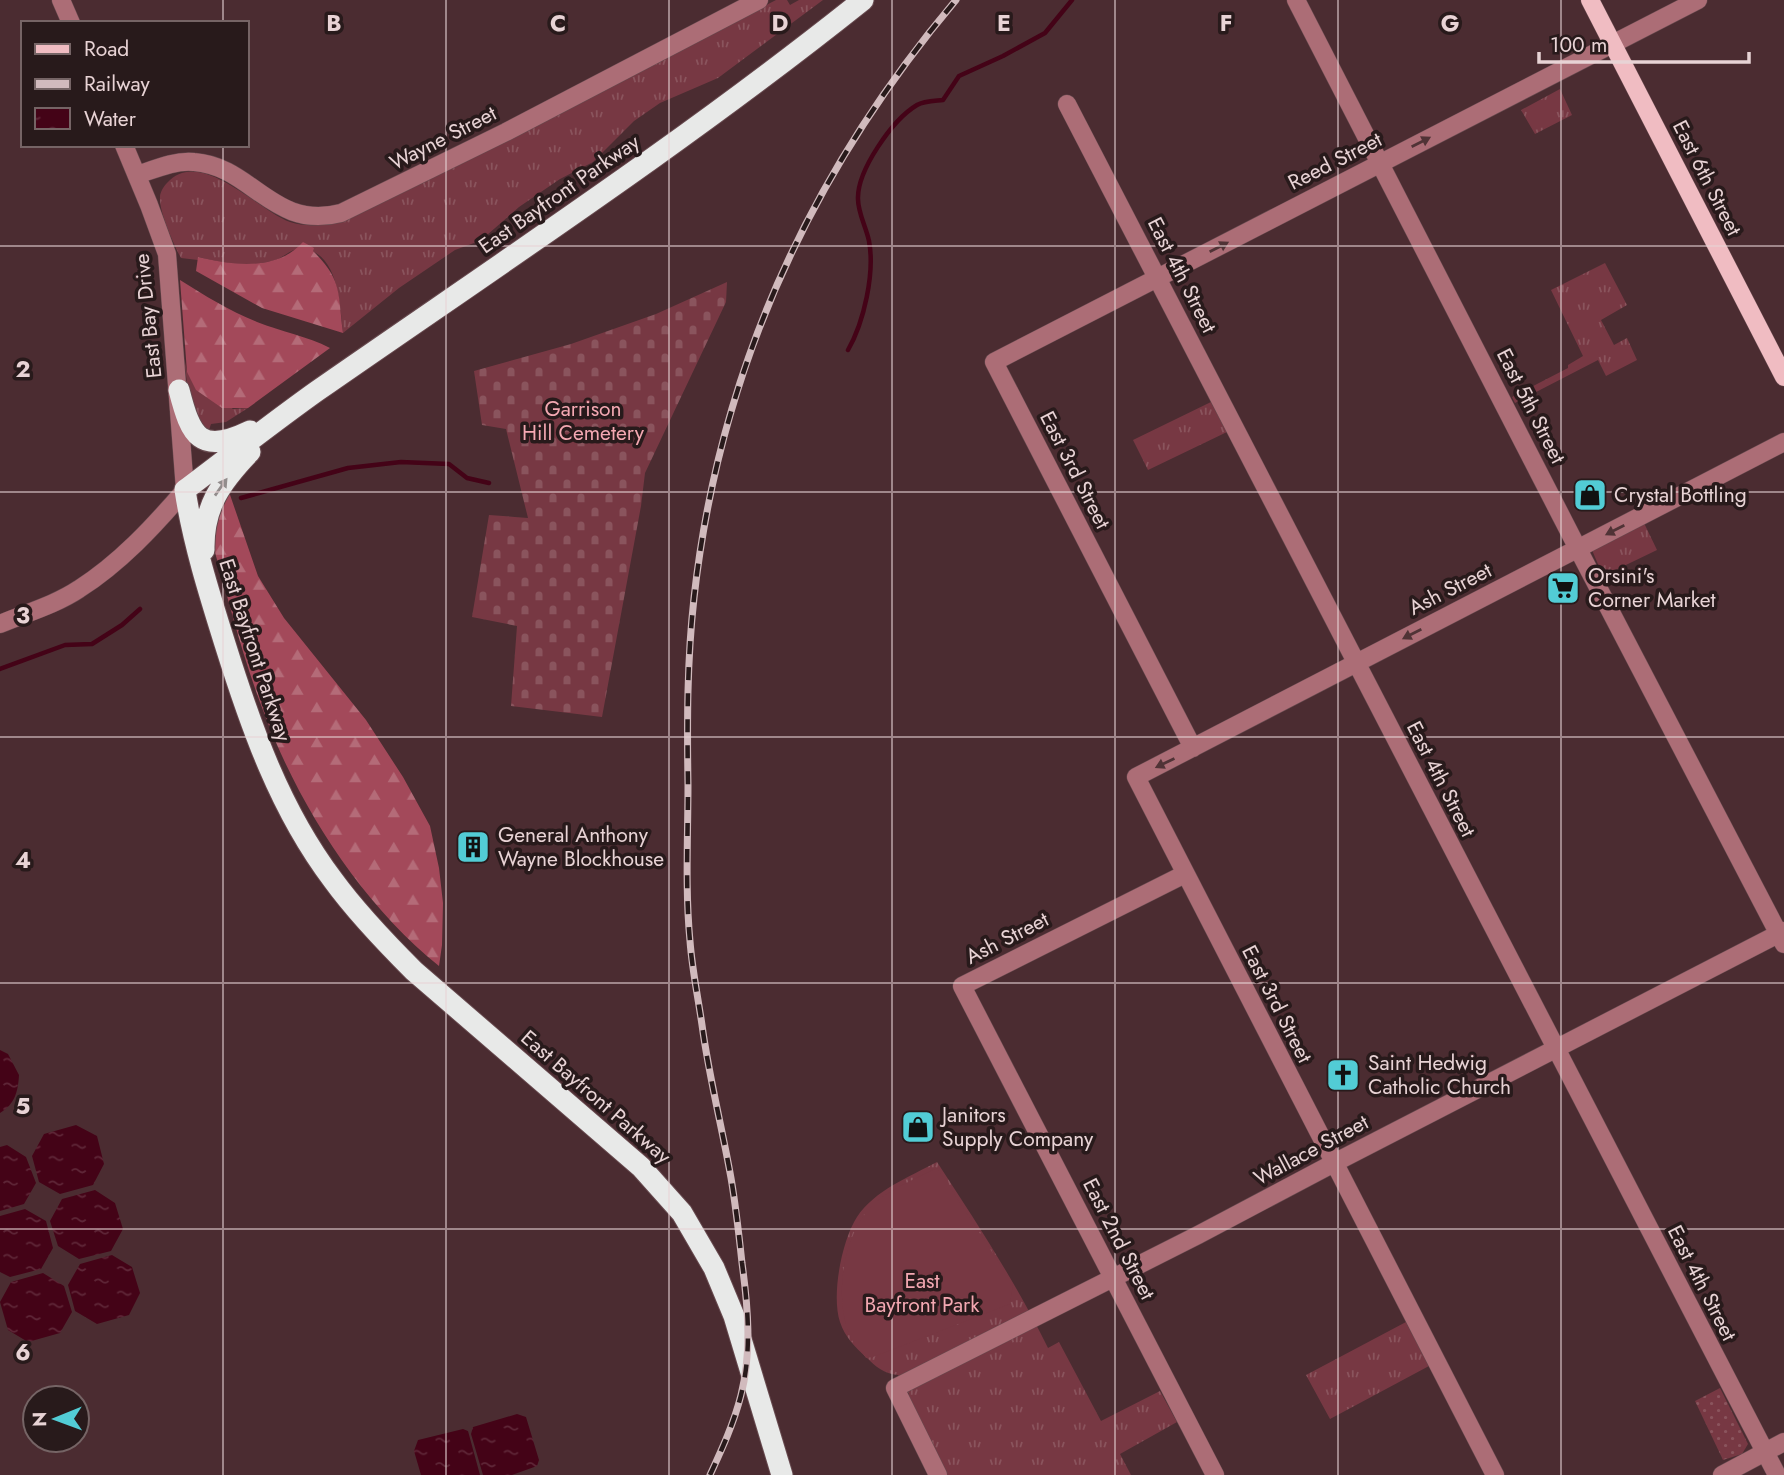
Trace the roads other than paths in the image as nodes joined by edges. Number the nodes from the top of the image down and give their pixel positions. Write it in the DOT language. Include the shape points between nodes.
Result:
graph roads {
  1 [pos="61,0"];
  2 [pos="759,0"];
  3 [pos="863,0"];
  4 [pos="1296,0"];
  5 [pos="1590,0"];
  6 [pos="1698,0"];
  7 [pos="70,21"];
  8 [pos="1612,44"];
  9 [pos="1067,104"];
  10 [pos="125,147"];
  11 [pos="1382,162"];
  12 [pos="137,175"];
  13 [pos="1158,278"];
  14 [pos="994,362"];
  15 [pos="1784,377"];
  16 [pos="179,390"];
  17 [pos="287,413"];
  18 [pos="1784,442"];
  19 [pos="186,490"];
  20 [pos="1578,549"];
  21 [pos="204,576"];
  22 [pos="0,624"];
  23 [pos="1356,663"];
  24 [pos="1194,748"];
  25 [pos="1136,777"];
  26 [pos="1185,874"];
  27 [pos="1782,936"];
  28 [pos="962,986"];
  29 [pos="1555,1049"];
  30 [pos="1334,1163"];
  31 [pos="1113,1277"];
  32 [pos="1784,1442"];
  33 [pos="1765,1452"];
  34 [pos="782,1475"];
  35 [pos="938,1475"];
  36 [pos="1215,1475"];
  37 [pos="1495,1475"];
  38 [pos="1722,1475"];
  39 [pos="1777,1475"];
  1 -- 7 [label="street"];
  2 -- 12 [label="street, Wayne Street" via="376,198 333,215 295,213 205,163 182,162"];
  3 -- 17 [label="highway, East Bayfront Parkway" via="664,150"];
  4 -- 11 [label="street, East 5th Street"];
  5 -- 8 [label="main road, East 6th Street"];
  6 -- 8 [label="street, Reed Street"];
  11 -- 8 [label="street, Reed Street, one-way"];
  8 -- 15 [label="main road, East 6th Street"];
  9 -- 13 [label="street, East 4th Street"];
  10 -- 12 [label="street, East Bay Drive"];
  13 -- 11 [label="street, Reed Street, one-way"];
  11 -- 20 [label="street, East 5th Street"];
  12 -- 16 [label="street, East Bay Drive" via="167,254"];
  13 -- 14 [label="street, Reed Street"];
  13 -- 23 [label="street, East 4th Street"];
  14 -- 24 [label="street, East 3rd Street"];
  16 -- 17 [label="highway" via="190,427 207,440 227,441"];
  16 -- 19 [label="street, East Bay Drive"];
  17 -- 19 [label="highway, East Bayfront Parkway"];
  21 -- 17 [label="highway, one-way" via="204,535 211,504 239,464"];
  18 -- 20 [label="street, Ash Street, one-way"];
  19 -- 21 [label="highway, East Bayfront Parkway"];
  19 -- 22 [label="street" via="100,575 65,597"];
  20 -- 23 [label="street, Ash Street, one-way"];
  20 -- 27 [label="street, East 5th Street"];
  21 -- 34 [label="highway, East Bayfront Parkway" via="265,759 305,839 331,879 414,971 641,1167 664,1190 698,1238 734,1316"];
  23 -- 24 [label="street, Ash Street"];
  23 -- 29 [label="street, East 4th Street"];
  24 -- 25 [label="street, Ash Street, one-way"];
  25 -- 26 [label="street, East 3rd Street"];
  26 -- 28 [label="street, Ash Street"];
  26 -- 30 [label="street, East 3rd Street"];
  27 -- 29 [label="street, Wallace Street"];
  28 -- 31 [label="street, East 2nd Street"];
  29 -- 30 [label="street, Wallace Street"];
  29 -- 33 [label="street, East 4th Street"];
  30 -- 31 [label="street, Wallace Street"];
  30 -- 37 [label="street, East 3rd Street"];
  31 -- 35 [label="street, Wallace Street" via="895,1388"];
  31 -- 36 [label="street, East 2nd Street"];
  32 -- 33 [label="street"];
  33 -- 38 [label="street"];
  33 -- 39 [label="street, East 4th Street"];
}
